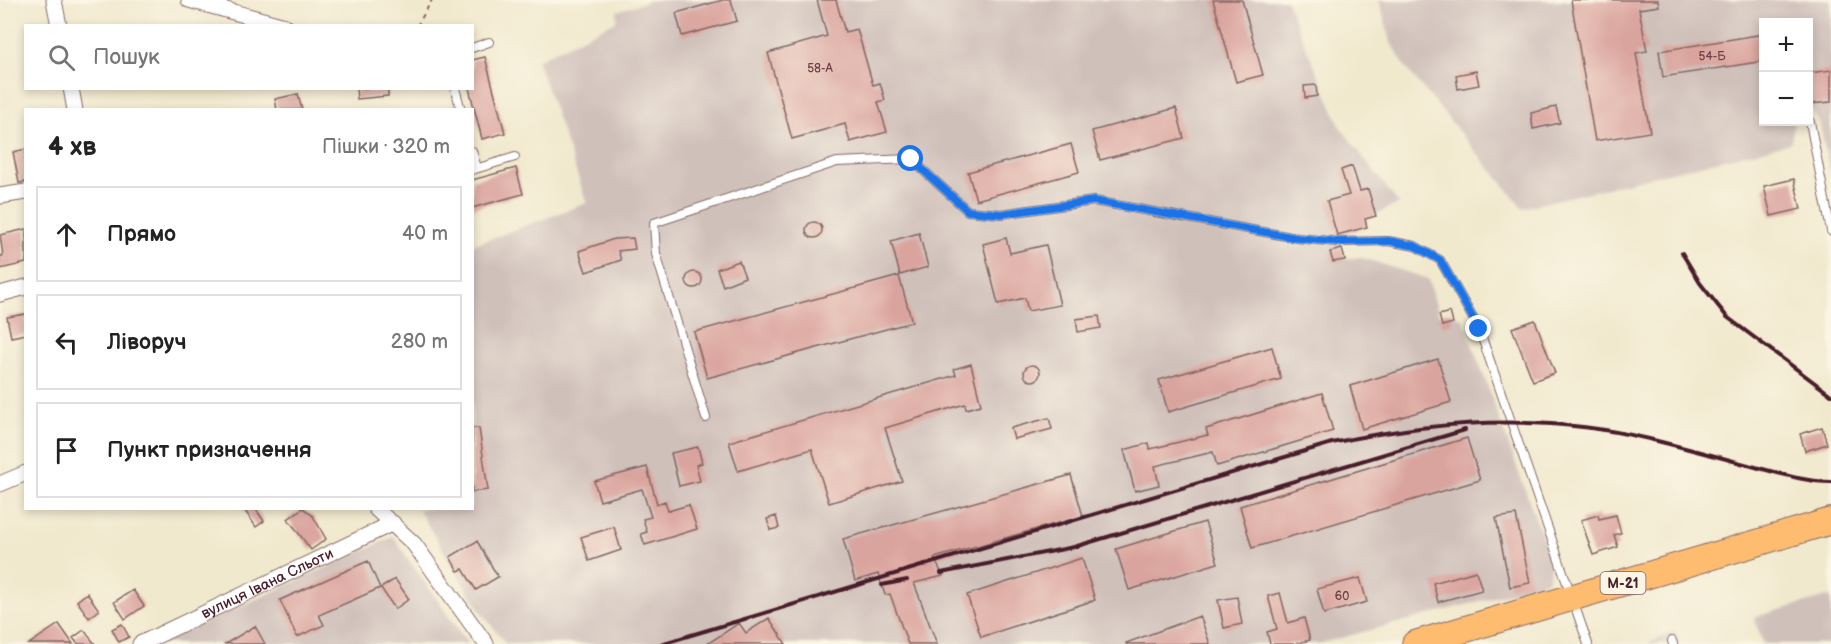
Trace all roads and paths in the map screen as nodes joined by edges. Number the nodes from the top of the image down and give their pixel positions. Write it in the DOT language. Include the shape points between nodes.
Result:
graph roads {
  1 [pos="189,0"];
  2 [pos="432,0"];
  3 [pos="55,1"];
  4 [pos="59,24"];
  5 [pos="278,24"];
  6 [pos="418,24"];
  7 [pos="489,42"];
  8 [pos="474,47"];
  9 [pos="71,90"];
  10 [pos="456,90"];
  11 [pos="75,108"];
  12 [pos="460,108"];
  13 [pos="1811,126"];
  14 [pos="515,157"];
  15 [pos="475,169"];
  16 [pos="24,192"];
  17 [pos="0,196"];
  18 [pos="1831,231"];
  19 [pos="24,288"];
  20 [pos="0,294"];
  21 [pos="706,418"];
  22 [pos="24,474"];
  23 [pos="0,484"];
  24 [pos="377,510"];
  25 [pos="1831,521"];
  26 [pos="393,523"];
  27 [pos="1573,598"];
  28 [pos="140,644"];
  29 [pos="486,644"];
  30 [pos="1415,644"];
  31 [pos="1588,644"];
  1 -- 5 [label="street"];
  2 -- 6 [label="path"];
  3 -- 4 [label="street"];
  7 -- 8 [label="lane"];
  9 -- 11 [label="street"];
  10 -- 12 [label="lane"];
  13 -- 18 [label="lane"];
  14 -- 15 [label="lane"];
  16 -- 17 [label="street"];
  19 -- 20 [label="street"];
  21 -- 27 [label="lane" via="656,254 654,223 837,162 911,159 968,211 1001,214 1094,201 1297,238 1389,241 1415,246 1440,260 1479,329"];
  22 -- 23 [label="street"];
  24 -- 26 [label="street"];
  25 -- 27 [label="highway, М-21"];
  26 -- 28 [label="street, вулиця Івана Сльоти"];
  26 -- 29 [label="street" via="428,562"];
  27 -- 30 [label="highway, М-21"];
  27 -- 31 [label="lane"];
}
